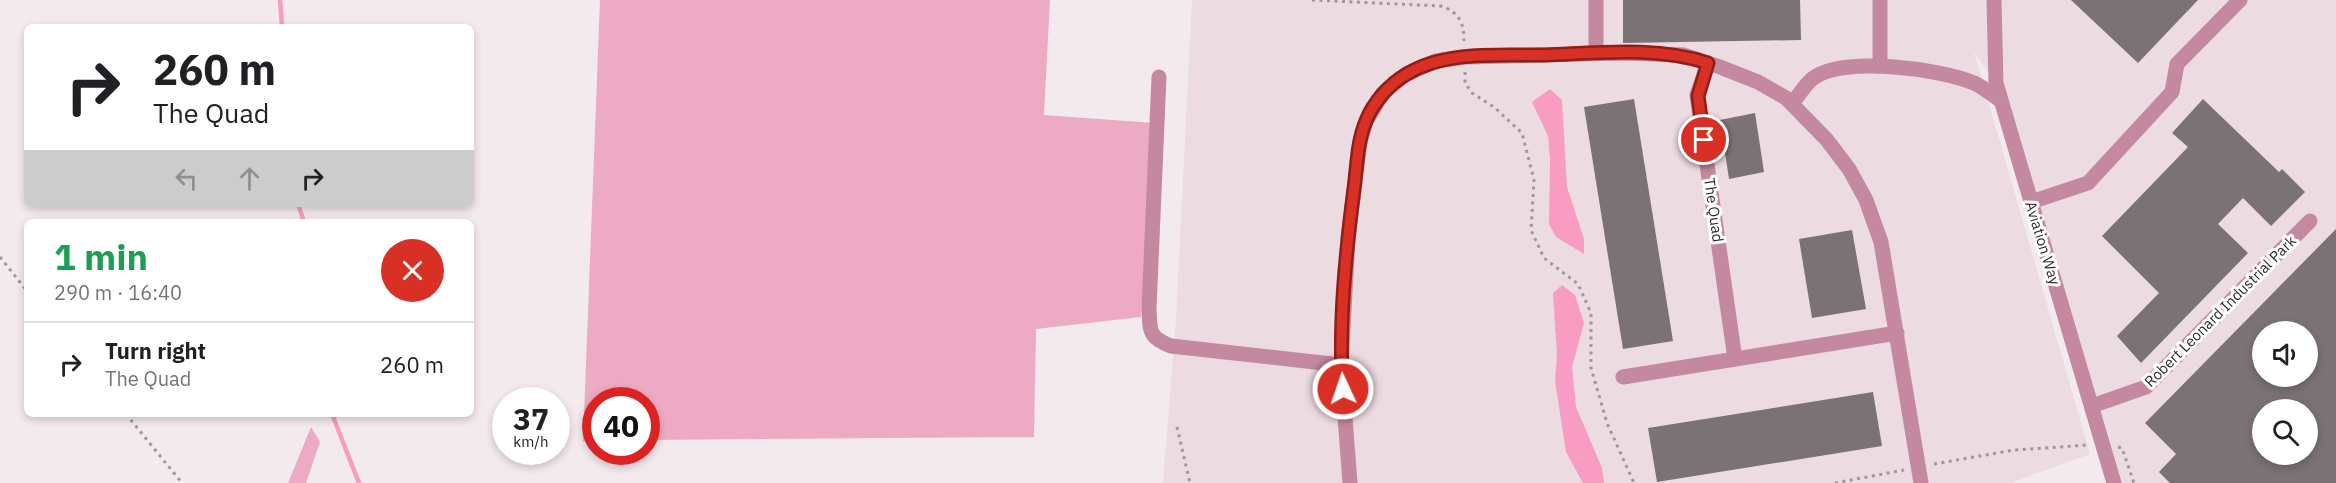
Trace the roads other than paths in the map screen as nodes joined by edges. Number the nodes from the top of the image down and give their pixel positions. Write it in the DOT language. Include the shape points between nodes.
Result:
graph roads {
  1 [pos="1596,0"];
  2 [pos="1880,0"];
  3 [pos="1994,0"];
  4 [pos="2240,0"];
  5 [pos="1596,53"];
  6 [pos="1708,63"];
  7 [pos="1880,66"];
  8 [pos="1159,77"];
  9 [pos="2001,101"];
  10 [pos="1792,104"];
  11 [pos="2031,202"];
  12 [pos="2310,221"];
  13 [pos="1897,333"];
  14 [pos="1735,359"];
  15 [pos="1341,365"];
  16 [pos="1623,377"];
  17 [pos="2092,406"];
  18 [pos="1350,483"];
  19 [pos="1921,483"];
  20 [pos="2114,483"];
  1 -- 5 [label="street"];
  2 -- 7 [label="street"];
  3 -- 9 [label="street, Aviation Way" via="1996,83"];
  4 -- 11 [label="street" via="2177,64 2172,92 2088,183"];
  5 -- 6 [label="street" via="1684,55"];
  5 -- 15 [label="street" via="1436,61 1406,74 1383,93 1366,121 1360,142 1348,238"];
  6 -- 10 [label="street" via="1758,82"];
  6 -- 14 [label="street, The Quad" via="1698,96"];
  7 -- 9 [label="street" via="1975,83"];
  7 -- 10 [label="street" via="1827,71 1812,79"];
  8 -- 15 [label="street" via="1149,308 1150,330 1156,340 1171,346"];
  9 -- 11 [label="street, Aviation Way"];
  10 -- 13 [label="street" via="1850,169 1866,200 1881,242"];
  11 -- 17 [label="street, Aviation Way"];
  12 -- 17 [label="street, Robert Leonard Industrial Park" via="2146,387"];
  13 -- 14 [label="street"];
  13 -- 19 [label="street"];
  14 -- 16 [label="street"];
  15 -- 18 [label="street"];
  17 -- 20 [label="street, Aviation Way"];
}
